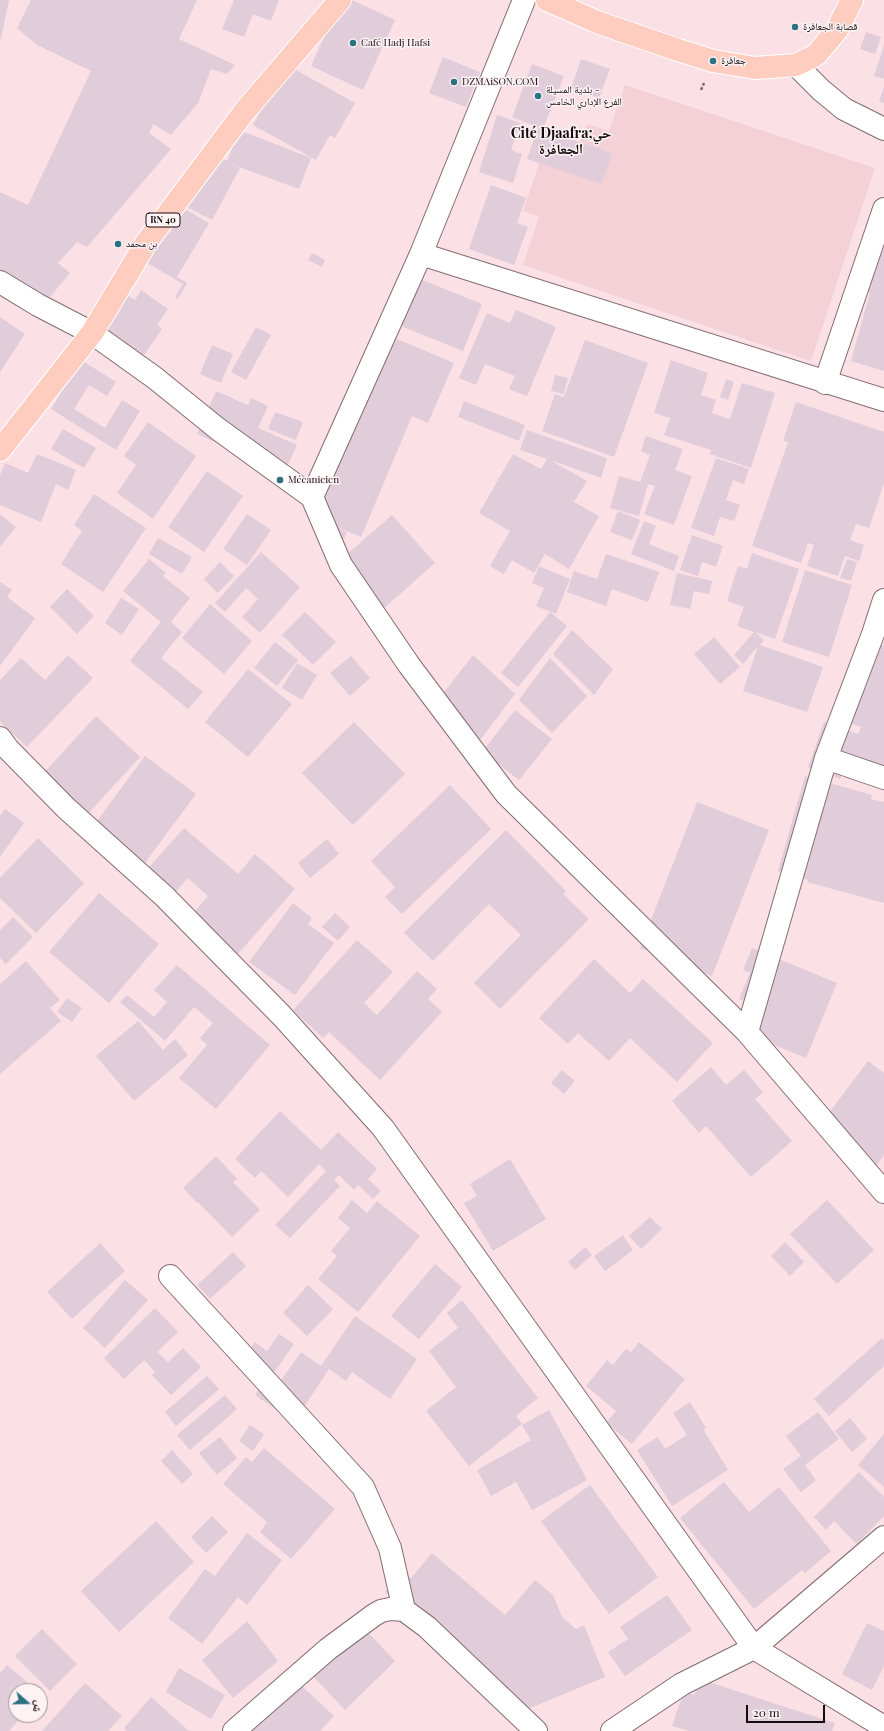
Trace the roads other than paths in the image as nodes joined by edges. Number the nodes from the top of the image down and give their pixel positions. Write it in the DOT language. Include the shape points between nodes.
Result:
graph roads {
  1 [pos="340,0"];
  2 [pos="524,0"];
  3 [pos="547,0"];
  4 [pos="852,0"];
  5 [pos="796,65"];
  6 [pos="884,129"];
  7 [pos="884,209"];
  8 [pos="421,254"];
  9 [pos="0,282"];
  10 [pos="92,332"];
  11 [pos="825,383"];
  12 [pos="884,400"];
  13 [pos="0,450"];
  14 [pos="312,497"];
  15 [pos="884,600"];
  16 [pos="0,738"];
  17 [pos="826,758"];
  18 [pos="884,778"];
  19 [pos="747,1032"];
  20 [pos="884,1192"];
  21 [pos="170,1276"];
  22 [pos="884,1537"];
  23 [pos="404,1610"];
  24 [pos="754,1648"];
  25 [pos="884,1727"];
  26 [pos="616,1730"];
  27 [pos="234,1731"];
  28 [pos="536,1731"];
  1 -- 10 [label="main road, RN 40" via="244,112 146,243"];
  2 -- 8 [label="street"];
  3 -- 5 [label="main road" via="597,22 713,60 755,68"];
  4 -- 5 [label="main road" via="837,30 816,55"];
  5 -- 6 [label="street" via="844,109"];
  7 -- 11 [label="street"];
  8 -- 11 [label="street"];
  8 -- 14 [label="street"];
  9 -- 10 [label="street" via="38,305"];
  10 -- 13 [label="main road, RN 40"];
  10 -- 14 [label="street"];
  11 -- 12 [label="street"];
  14 -- 19 [label="street" via="341,565 409,665 506,794"];
  15 -- 17 [label="street"];
  16 -- 24 [label="street" via="61,802 164,896 282,1016 383,1128"];
  17 -- 18 [label="street"];
  17 -- 19 [label="street"];
  19 -- 20 [label="street"];
  21 -- 23 [label="street" via="363,1487 390,1548"];
  22 -- 24 [label="street"];
  23 -- 27 [label="street" via="390,1609 374,1615 328,1649"];
  23 -- 28 [label="street" via="427,1627"];
  24 -- 25 [label="street"];
  24 -- 26 [label="street" via="682,1684"];
}
